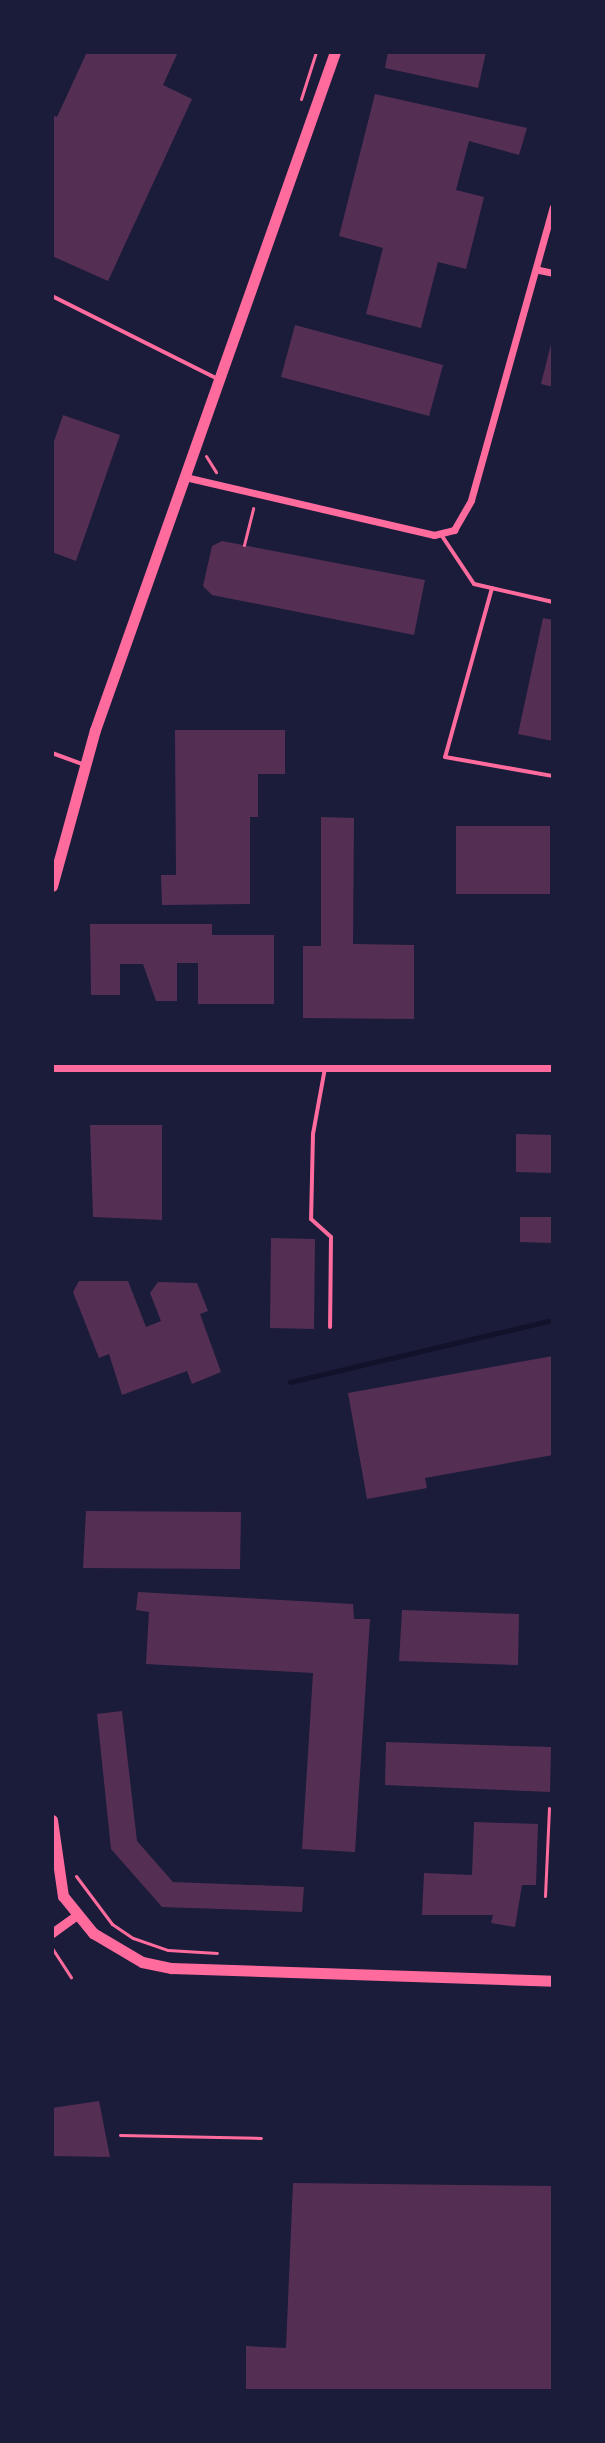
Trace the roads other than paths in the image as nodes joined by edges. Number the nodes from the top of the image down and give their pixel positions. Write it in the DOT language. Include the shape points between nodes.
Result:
graph roads {
  1 [pos="333,53"];
  2 [pos="553,207"];
  3 [pos="539,270"];
  4 [pos="553,273"];
  5 [pos="52,296"];
  6 [pos="220,380"];
  7 [pos="185,477"];
  8 [pos="440,533"];
  9 [pos="492,588"];
  10 [pos="553,602"];
  11 [pos="52,753"];
  12 [pos="85,765"];
  13 [pos="553,776"];
  14 [pos="52,886"];
  15 [pos="52,1068"];
  16 [pos="325,1068"];
  17 [pos="553,1068"];
  18 [pos="330,1327"];
  19 [pos="52,1820"];
  20 [pos="77,1915"];
  21 [pos="52,1933"];
  22 [pos="553,1981"];
  1 -- 6 [label="main road"];
  2 -- 3 [label="street"];
  3 -- 4 [label="street"];
  3 -- 8 [label="street" via="471,500 460,524"];
  5 -- 6 [label="lane"];
  6 -- 7 [label="main road"];
  7 -- 8 [label="street" via="240,494"];
  7 -- 12 [label="main road"];
  8 -- 9 [label="lane" via="474,584"];
  9 -- 10 [label="lane"];
  9 -- 13 [label="lane" via="445,757"];
  11 -- 12 [label="lane"];
  12 -- 14 [label="main road"];
  15 -- 16 [label="street"];
  16 -- 17 [label="street"];
  16 -- 18 [label="lane" via="313,1134 311,1219 331,1237"];
  19 -- 20 [label="main road" via="60,1881"];
  20 -- 21 [label="street"];
  20 -- 22 [label="main road" via="116,1951 171,1968"];
}
